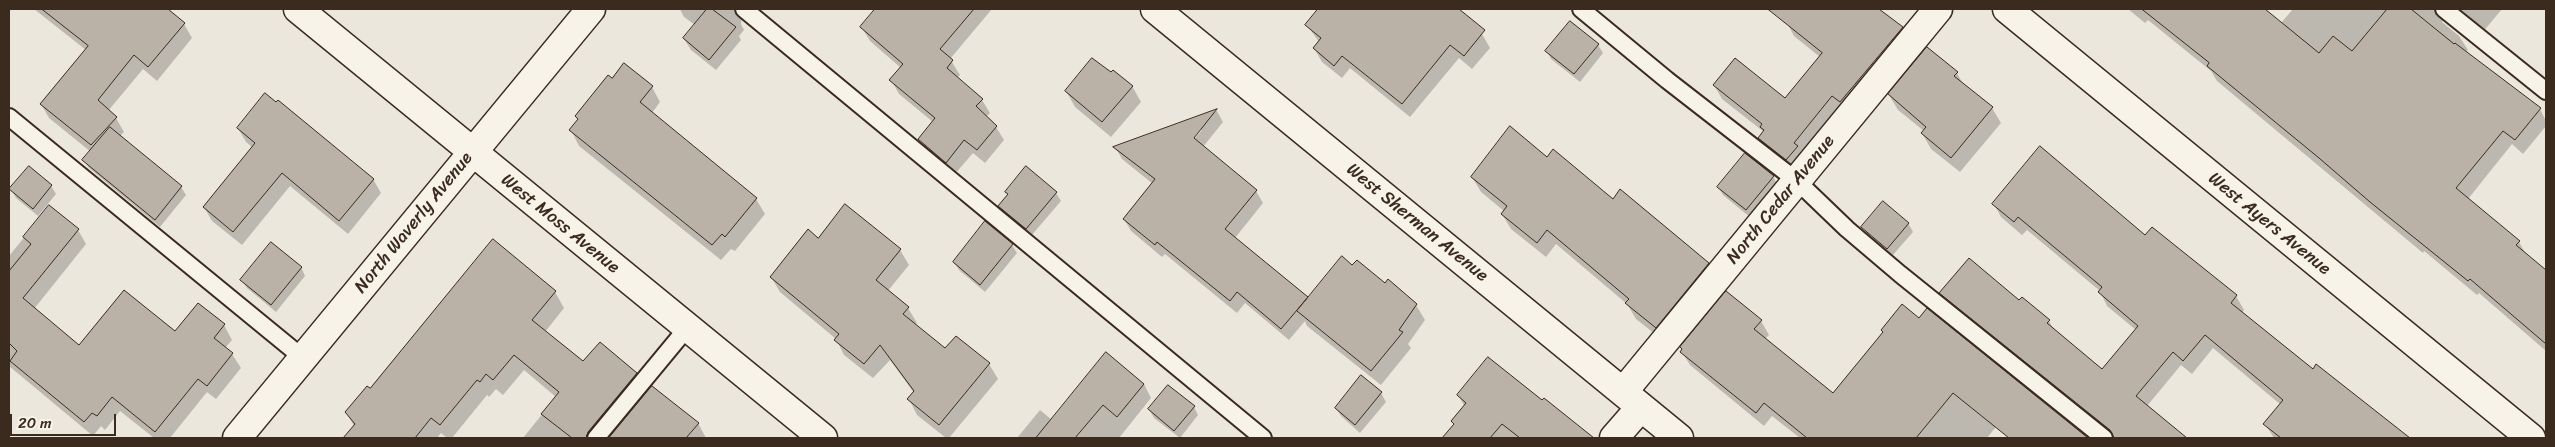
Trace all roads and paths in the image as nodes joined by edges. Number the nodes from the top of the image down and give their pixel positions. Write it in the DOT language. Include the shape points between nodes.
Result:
graph roads {
  1 [pos="298,9"];
  2 [pos="591,9"];
  3 [pos="744,9"];
  4 [pos="1155,9"];
  5 [pos="1582,9"];
  6 [pos="1938,9"];
  7 [pos="2007,9"];
  8 [pos="2444,9"];
  9 [pos="2546,91"];
  10 [pos="9,117"];
  11 [pos="473,152"];
  12 [pos="1797,181"];
  13 [pos="687,328"];
  14 [pos="303,358"];
  15 [pos="1632,399"];
  16 [pos="237,438"];
  17 [pos="596,438"];
  18 [pos="823,438"];
  19 [pos="1263,438"];
  20 [pos="1614,438"];
  21 [pos="1679,438"];
  22 [pos="2104,438"];
  23 [pos="2531,438"];
  1 -- 11 [label="street, West Moss Avenue"];
  2 -- 11 [label="street, North Waverly Avenue"];
  3 -- 19 [label="lane"];
  4 -- 15 [label="street, West Sherman Avenue"];
  5 -- 12 [label="lane"];
  6 -- 12 [label="street, North Cedar Avenue"];
  7 -- 23 [label="street, West Ayers Avenue"];
  8 -- 9 [label="lane"];
  10 -- 14 [label="lane"];
  11 -- 13 [label="street, West Moss Avenue"];
  11 -- 14 [label="street, North Waverly Avenue"];
  12 -- 15 [label="street, North Cedar Avenue"];
  12 -- 22 [label="lane" via="1900,274"];
  13 -- 17 [label="lane"];
  13 -- 18 [label="street, West Moss Avenue"];
  14 -- 16 [label="street, North Waverly Avenue"];
  15 -- 20 [label="street, North Cedar Avenue"];
  15 -- 21 [label="street, West Sherman Avenue"];
}
